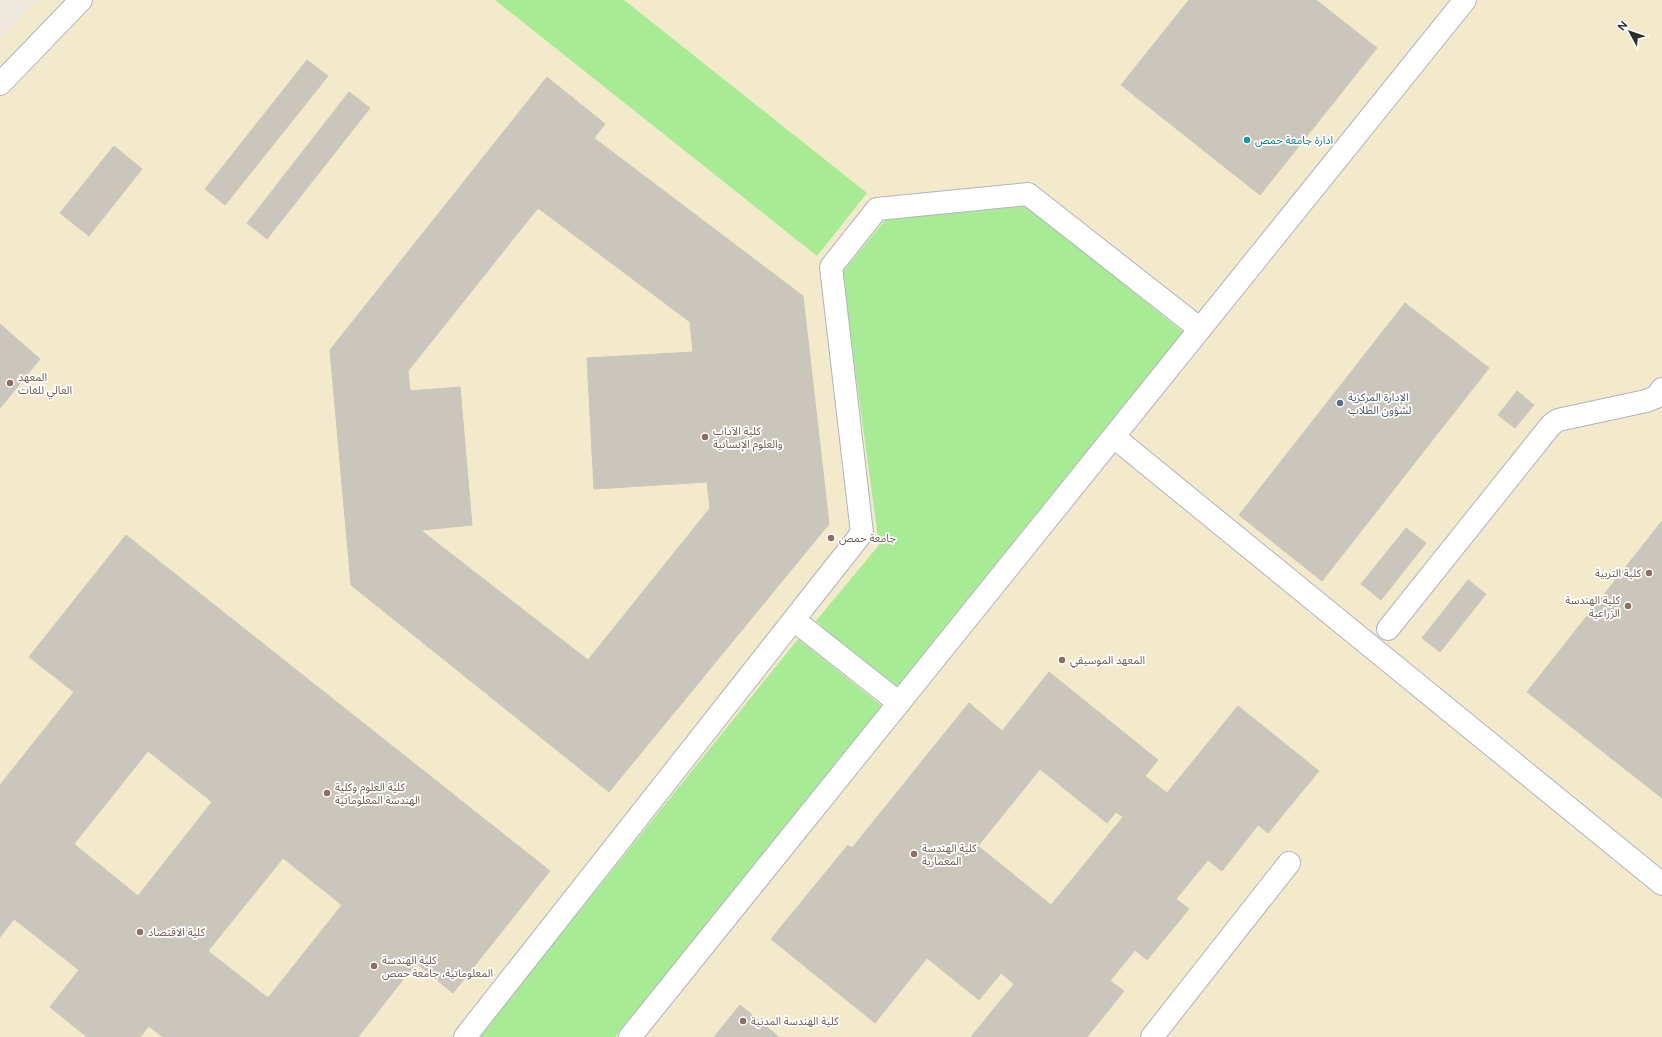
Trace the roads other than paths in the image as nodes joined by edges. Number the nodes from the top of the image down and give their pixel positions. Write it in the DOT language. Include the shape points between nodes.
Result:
graph roads {
  1 [pos="81,0"];
  2 [pos="1465,0"];
  3 [pos="0,84"];
  4 [pos="1200,329"];
  5 [pos="1662,389"];
  6 [pos="1114,437"];
  7 [pos="794,620"];
  8 [pos="1388,629"];
  9 [pos="899,703"];
  10 [pos="1289,863"];
  11 [pos="1662,884"];
  12 [pos="465,1037"];
  13 [pos="630,1037"];
  14 [pos="1152,1037"];
  1 -- 3 [label="lane"];
  2 -- 4 [label="lane"];
  4 -- 6 [label="lane"];
  4 -- 7 [label="lane" via="1028,194 877,209 831,267 862,533"];
  5 -- 8 [label="lane" via="1656,397 1646,401 1558,420 1551,425"];
  6 -- 9 [label="lane"];
  6 -- 11 [label="lane"];
  7 -- 9 [label="lane"];
  7 -- 12 [label="lane"];
  9 -- 13 [label="lane"];
  10 -- 14 [label="lane"];
}
